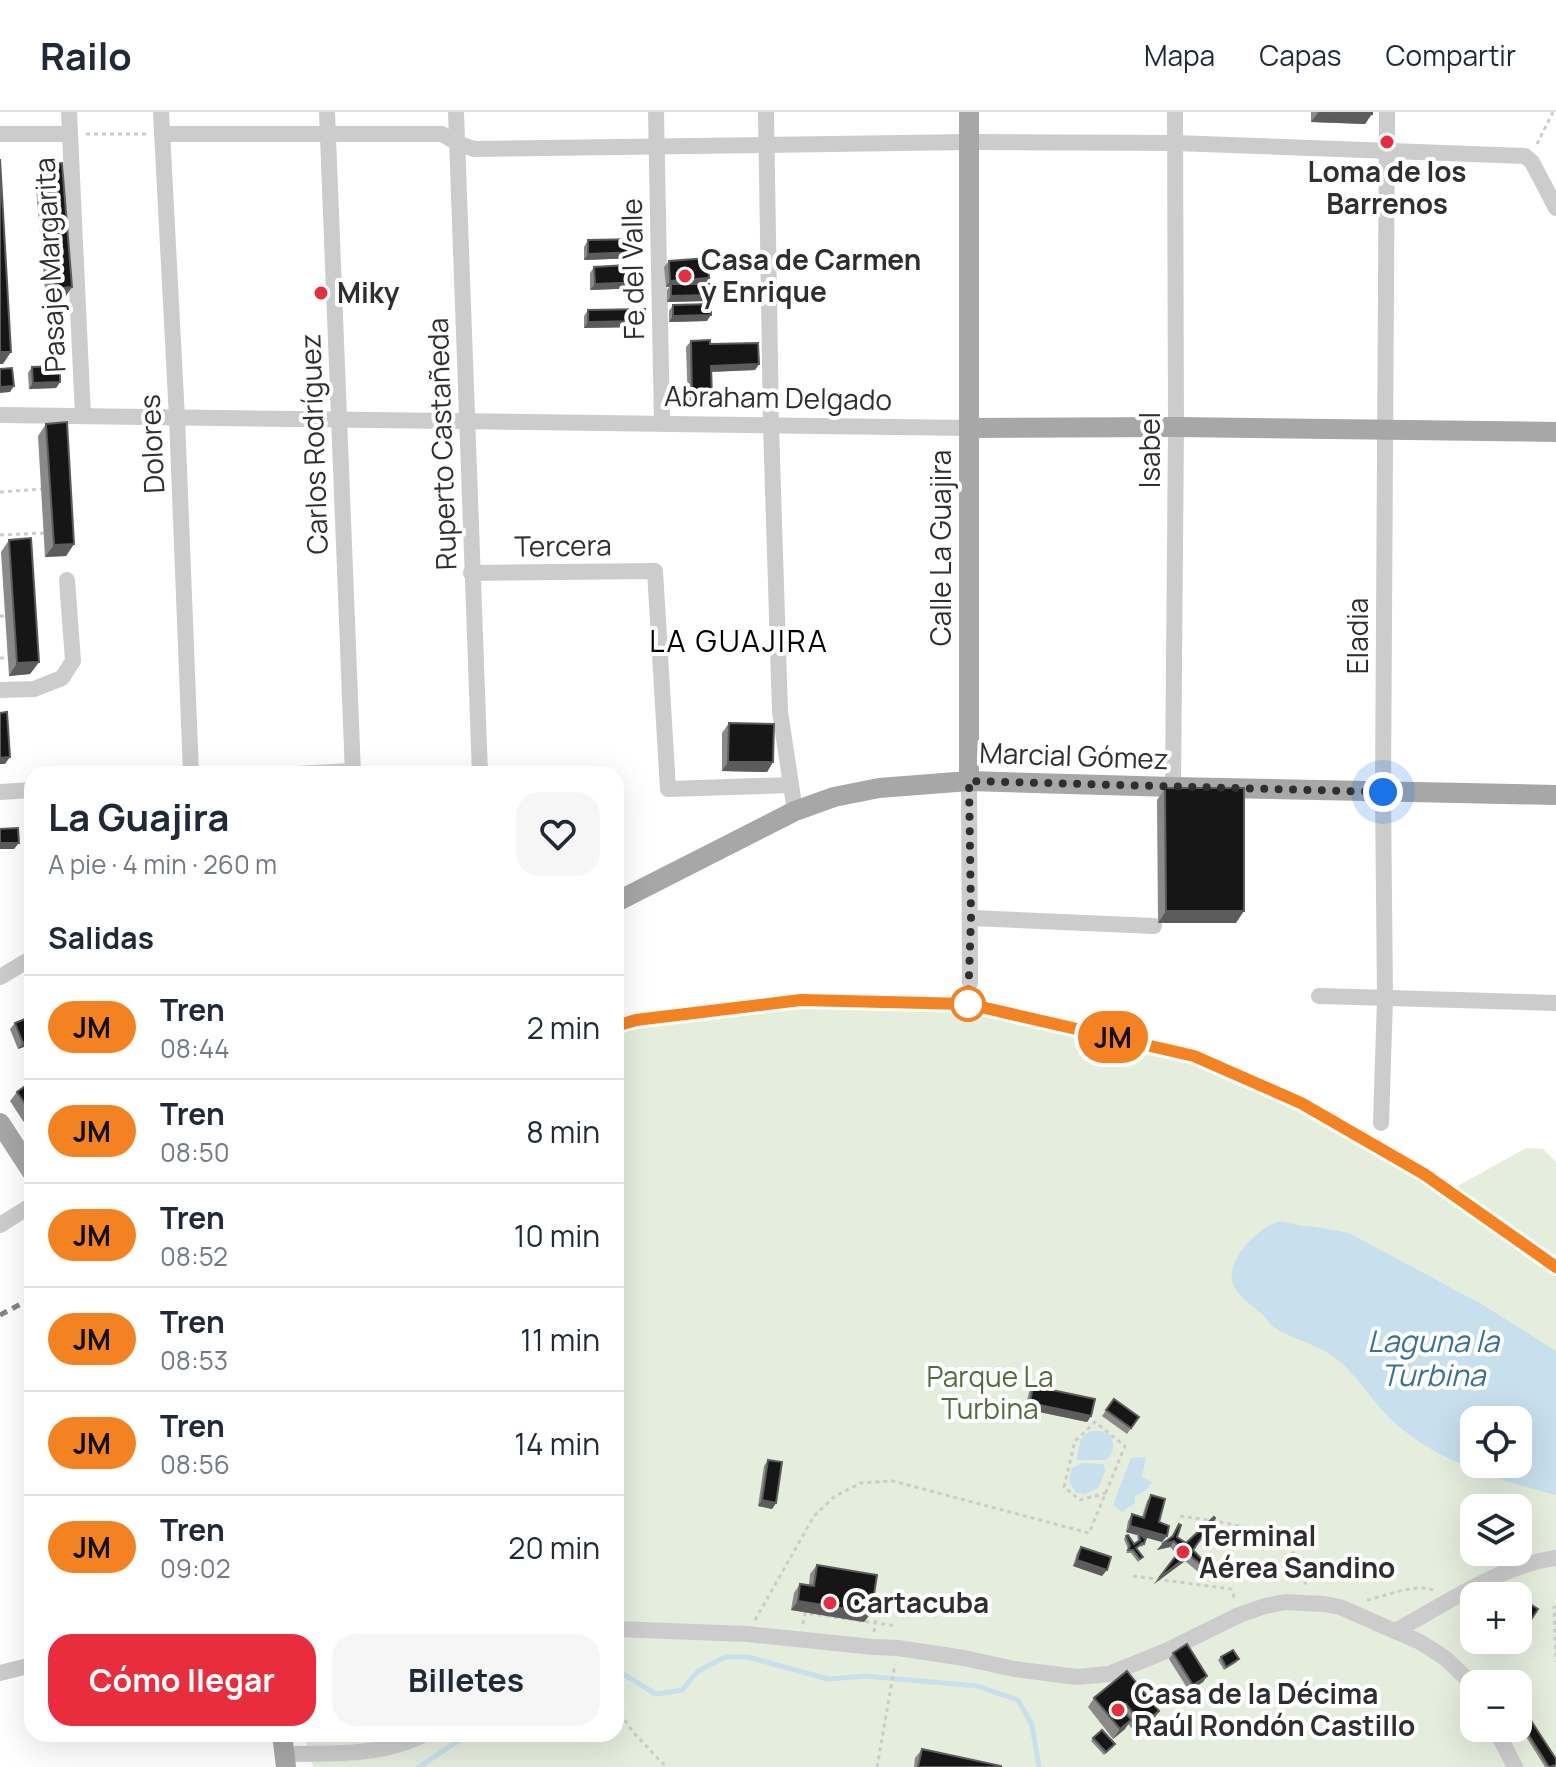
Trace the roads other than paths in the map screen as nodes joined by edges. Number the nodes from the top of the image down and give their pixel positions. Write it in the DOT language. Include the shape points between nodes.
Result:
graph roads {
  1 [pos="69,112"];
  2 [pos="161,112"];
  3 [pos="327,112"];
  4 [pos="456,112"];
  5 [pos="656,112"];
  6 [pos="766,112"];
  7 [pos="969,112"];
  8 [pos="1175,112"];
  9 [pos="1387,112"];
  10 [pos="0,134"];
  11 [pos="70,134"];
  12 [pos="162,134"];
  13 [pos="328,134"];
  14 [pos="969,142"];
  15 [pos="457,143"];
  16 [pos="1175,143"];
  17 [pos="767,145"];
  18 [pos="656,146"];
  19 [pos="1387,150"];
  20 [pos="1556,208"];
  21 [pos="0,415"];
  22 [pos="83,416"];
  23 [pos="177,418"];
  24 [pos="339,420"];
  25 [pos="468,422"];
  26 [pos="662,424"];
  27 [pos="771,426"];
  28 [pos="1176,427"];
  29 [pos="969,428"];
  30 [pos="1386,430"];
  31 [pos="1556,432"];
  32 [pos="471,573"];
  33 [pos="67,580"];
  34 [pos="0,690"];
  35 [pos="191,766"];
  36 [pos="352,766"];
  37 [pos="480,766"];
  38 [pos="969,781"];
  39 [pos="791,785"];
  40 [pos="1173,787"];
  41 [pos="24,790"];
  42 [pos="0,792"];
  43 [pos="1383,792"];
  44 [pos="1556,795"];
  45 [pos="795,811"];
  46 [pos="624,898"];
  47 [pos="971,918"];
  48 [pos="1154,926"];
  49 [pos="24,963"];
  50 [pos="0,977"];
  51 [pos="970,983"];
  52 [pos="1319,996"];
  53 [pos="1385,999"];
  54 [pos="1556,1003"];
  55 [pos="0,1123"];
  56 [pos="1381,1123"];
  57 [pos="24,1160"];
  58 [pos="24,1210"];
  59 [pos="0,1225"];
  60 [pos="1556,1558"];
  61 [pos="624,1629"];
  62 [pos="1395,1631"];
  63 [pos="24,1667"];
  64 [pos="1460,1672"];
  65 [pos="0,1673"];
  66 [pos="410,1742"];
  67 [pos="1502,1742"];
  68 [pos="284,1752"];
  69 [pos="1515,1767"];
  1 -- 11 [label="street, Pasaje Margarita"];
  2 -- 12 [label="street, Dolores"];
  3 -- 13 [label="street, Carlos Rodríguez"];
  4 -- 15 [label="street, Ruperto Castañeda"];
  5 -- 18 [label="street, Fe del Valle"];
  6 -- 17 [label="street"];
  7 -- 14 [label="main road, Calle La Guajira"];
  8 -- 16 [label="street, Isabel"];
  9 -- 19 [label="street, Eladia"];
  10 -- 11 [label="street"];
  11 -- 22 [label="street, Pasaje Margarita"];
  12 -- 13 [label="street"];
  12 -- 23 [label="street, Dolores"];
  13 -- 15 [label="street" via="442,134"];
  13 -- 24 [label="street, Carlos Rodríguez"];
  14 -- 16 [label="street"];
  14 -- 17 [label="street"];
  14 -- 29 [label="main road, Calle La Guajira"];
  15 -- 18 [label="street" via="474,149"];
  15 -- 25 [label="street, Ruperto Castañeda"];
  16 -- 19 [label="street"];
  16 -- 28 [label="street, Isabel"];
  17 -- 18 [label="street"];
  17 -- 27 [label="street"];
  18 -- 26 [label="street, Fe del Valle"];
  19 -- 20 [label="street" via="1529,159"];
  19 -- 30 [label="street, Eladia"];
  21 -- 22 [label="street, Abraham Delgado"];
  22 -- 23 [label="street, Abraham Delgado"];
  23 -- 24 [label="street, Abraham Delgado"];
  23 -- 35 [label="street, Dolores"];
  24 -- 25 [label="street, Abraham Delgado"];
  24 -- 36 [label="street, Carlos Rodríguez"];
  25 -- 26 [label="street, Abraham Delgado"];
  25 -- 32 [label="street, Ruperto Castañeda"];
  26 -- 27 [label="street, Abraham Delgado"];
  27 -- 29 [label="street, Abraham Delgado"];
  27 -- 39 [label="street" via="780,712"];
  28 -- 29 [label="main road, Abraham Delgado"];
  28 -- 30 [label="main road, Abraham Delgado"];
  28 -- 40 [label="street, Isabel"];
  29 -- 38 [label="main road, Calle La Guajira"];
  30 -- 31 [label="main road, Abraham Delgado"];
  30 -- 43 [label="street, Eladia"];
  32 -- 37 [label="street, Ruperto Castañeda"];
  32 -- 39 [label="street, Tercera" via="655,571 668,789"];
  33 -- 34 [label="street" via="73,661 62,678 34,689"];
  38 -- 40 [label="main road, Marcial Gómez"];
  38 -- 45 [label="main road, Marcial Gómez" via="879,788"];
  38 -- 47 [label="street, Calle La Guajira"];
  39 -- 45 [label="street"];
  40 -- 43 [label="main road, Marcial Gómez"];
  41 -- 42 [label="street"];
  43 -- 44 [label="main road, Marcial Gómez"];
  43 -- 53 [label="street, Eladia"];
  45 -- 46 [label="main road, Marcial Gómez"];
  47 -- 48 [label="street"];
  47 -- 51 [label="street, Calle La Guajira"];
  49 -- 50 [label="street"];
  52 -- 53 [label="street"];
  53 -- 54 [label="street"];
  53 -- 56 [label="street, Eladia"];
  55 -- 57 [label="main road"];
  58 -- 59 [label="street"];
  60 -- 62 [label="street" via="1488,1580"];
  61 -- 62 [label="street" via="747,1634 919,1651 1077,1677 1109,1674 1239,1615 1285,1602 1340,1607"];
  62 -- 64 [label="street" via="1420,1642"];
  63 -- 65 [label="street"];
  66 -- 68 [label="street" via="372,1751"];
  67 -- 69 [label="street"];
}
